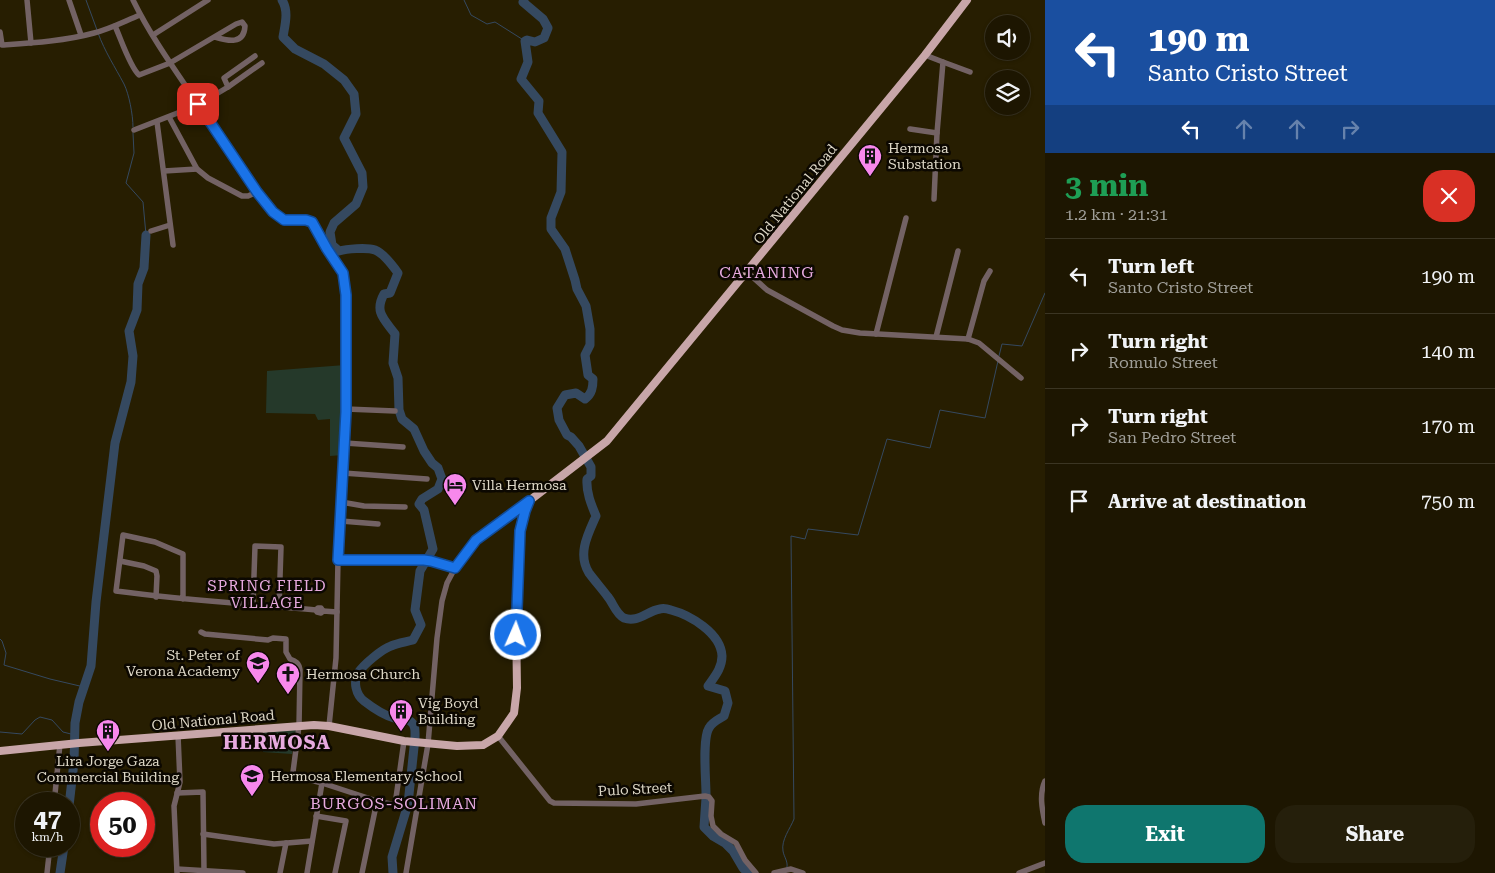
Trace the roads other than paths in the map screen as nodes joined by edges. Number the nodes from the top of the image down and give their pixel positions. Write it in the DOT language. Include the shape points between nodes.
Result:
graph roads {
  1 [pos="27,0"];
  2 [pos="69,0"];
  3 [pos="133,0"];
  4 [pos="208,0"];
  5 [pos="967,0"];
  6 [pos="140,14"];
  7 [pos="115,26"];
  8 [pos="0,32"];
  9 [pos="81,35"];
  10 [pos="153,35"];
  11 [pos="215,37"];
  12 [pos="31,43"];
  13 [pos="925,54"];
  14 [pos="255,56"];
  15 [pos="943,62"];
  16 [pos="170,63"];
  17 [pos="262,64"];
  18 [pos="970,72"];
  19 [pos="228,86"];
  20 [pos="198,104"];
  21 [pos="169,117"];
  22 [pos="157,122"];
  23 [pos="910,129"];
  24 [pos="134,130"];
  25 [pos="937,133"];
  26 [pos="197,169"];
  27 [pos="164,171"];
  28 [pos="257,192"];
  29 [pos="934,199"];
  30 [pos="906,218"];
  31 [pos="170,225"];
  32 [pos="151,231"];
  33 [pos="172,245"];
  34 [pos="958,251"];
  35 [pos="990,271"];
  36 [pos="747,272"];
  37 [pos="876,334"];
  38 [pos="936,337"];
  39 [pos="968,339"];
  40 [pos="1021,378"];
  41 [pos="346,409"];
  42 [pos="395,411"];
  43 [pos="345,443"];
  44 [pos="403,447"];
  45 [pos="343,473"];
  46 [pos="427,479"];
  47 [pos="529,501"];
  48 [pos="341,502"];
  49 [pos="405,507"];
  50 [pos="341,521"];
  51 [pos="378,524"];
  52 [pos="338,560"];
  53 [pos="120,561"];
  54 [pos="455,568"];
  55 [pos="156,596"];
  56 [pos="184,599"];
  57 [pos="253,605"];
  58 [pos="279,607"];
  59 [pos="337,612"];
  60 [pos="201,632"];
  61 [pos="299,726"];
  62 [pos="329,726"];
  63 [pos="178,735"];
  64 [pos="498,736"];
  65 [pos="411,741"];
  66 [pos="60,744"];
  67 [pos="428,744"];
  68 [pos="0,751"];
  69 [pos="1045,781"];
  70 [pos="322,783"];
  71 [pos="55,792"];
  72 [pos="177,793"];
  73 [pos="377,801"];
  74 [pos="316,816"];
  75 [pos="1045,823"];
  76 [pos="204,834"];
  77 [pos="312,841"];
  78 [pos="286,843"];
  79 [pos="49,857"];
  80 [pos="1045,863"];
  81 [pos="204,870"];
  82 [pos="177,871"];
  83 [pos="48,873"];
  84 [pos="243,873"];
  85 [pos="280,873"];
  86 [pos="307,873"];
  87 [pos="335,873"];
  88 [pos="362,873"];
  89 [pos="406,873"];
  90 [pos="756,873"];
  91 [pos="774,873"];
  92 [pos="803,873"];
  93 [pos="1019,873"];
  1 -- 12 [label="street"];
  2 -- 9 [label="street"];
  3 -- 6 [label="street"];
  4 -- 10 [label="street"];
  5 -- 13 [label="main road, Old National Road"];
  6 -- 7 [label="street"];
  6 -- 10 [label="street"];
  7 -- 9 [label="street"];
  7 -- 16 [label="street" via="137,74 141,76"];
  8 -- 12 [label="street" via="2,45"];
  9 -- 12 [label="street"];
  10 -- 16 [label="street"];
  11 -- 11 [label="street" via="236,40 242,37 245,26 240,22"];
  11 -- 16 [label="street"];
  13 -- 15 [label="street"];
  13 -- 36 [label="main road, Old National Road"];
  14 -- 19 [label="street" via="224,78"];
  15 -- 18 [label="street"];
  15 -- 25 [label="street"];
  16 -- 20 [label="street"];
  17 -- 19 [label="street"];
  19 -- 20 [label="street"];
  20 -- 21 [label="street"];
  20 -- 28 [label="street"];
  21 -- 22 [label="street"];
  21 -- 26 [label="street"];
  22 -- 24 [label="street"];
  22 -- 27 [label="street"];
  23 -- 25 [label="street"];
  25 -- 29 [label="street"];
  26 -- 27 [label="street"];
  26 -- 28 [label="street" via="242,196"];
  27 -- 31 [label="street"];
  28 -- 41 [label="street" via="281,218 312,222 343,273 346,295"];
  30 -- 37 [label="street"];
  31 -- 32 [label="street"];
  31 -- 33 [label="street"];
  34 -- 38 [label="street"];
  35 -- 39 [label="street" via="984,281"];
  36 -- 37 [label="street" via="767,290 832,326 850,332"];
  36 -- 47 [label="main road, Old National Road" via="600,448"];
  37 -- 38 [label="street"];
  38 -- 39 [label="street"];
  39 -- 40 [label="street" via="978,343"];
  41 -- 42 [label="street"];
  41 -- 43 [label="street"];
  43 -- 44 [label="street"];
  43 -- 45 [label="street"];
  45 -- 46 [label="street"];
  45 -- 48 [label="street"];
  47 -- 54 [label="street" via="476,540"];
  47 -- 64 [label="main road" via="520,531 514,713"];
  48 -- 49 [label="street"];
  48 -- 50 [label="street"];
  50 -- 51 [label="street"];
  50 -- 52 [label="street"];
  52 -- 54 [label="street" via="424,560"];
  52 -- 59 [label="street"];
  53 -- 55 [label="street" via="156,571"];
  53 -- 55 [label="street" via="116,592"];
  53 -- 56 [label="street" via="123,535 155,542 183,554"];
  54 -- 67 [label="street" via="442,601"];
  55 -- 56 [label="street"];
  56 -- 57 [label="street"];
  57 -- 58 [label="street"];
  57 -- 58 [label="street" via="255,546 281,547"];
  58 -- 59 [label="street" via="316,610 319,613"];
  59 -- 62 [label="street"];
  60 -- 61 [label="street" via="286,639 286,652 299,665"];
  61 -- 62 [label="main road, Old National Road"];
  61 -- 63 [label="main road, Old National Road"];
  61 -- 70 [label="street" via="293,774"];
  62 -- 65 [label="main road, Old National Road"];
  63 -- 66 [label="main road, Old National Road"];
  63 -- 72 [label="street" via="180,782"];
  64 -- 67 [label="main road, Old National Road" via="483,745"];
  64 -- 90 [label="street, Pulo Street" via="554,803 636,804 709,797 713,826 736,843"];
  65 -- 67 [label="main road, Old National Road"];
  65 -- 73 [label="street" via="396,804"];
  66 -- 68 [label="main road, Old National Road"];
  66 -- 71 [label="street"];
  67 -- 89 [label="street"];
  69 -- 75 [label="street" via="1041,798"];
  70 -- 73 [label="street"];
  70 -- 74 [label="street"];
  72 -- 76 [label="street" via="203,792"];
  72 -- 82 [label="street" via="174,806"];
  73 -- 88 [label="street"];
  74 -- 77 [label="street"];
  74 -- 87 [label="street" via="346,821"];
  76 -- 78 [label="street"];
  76 -- 81 [label="street"];
  77 -- 78 [label="street"];
  77 -- 86 [label="street"];
  78 -- 85 [label="street"];
  79 -- 83 [label="street"];
  80 -- 93 [label="street"];
  81 -- 82 [label="street"];
  81 -- 84 [label="street"];
  91 -- 92 [label="street" via="788,869"];
}
